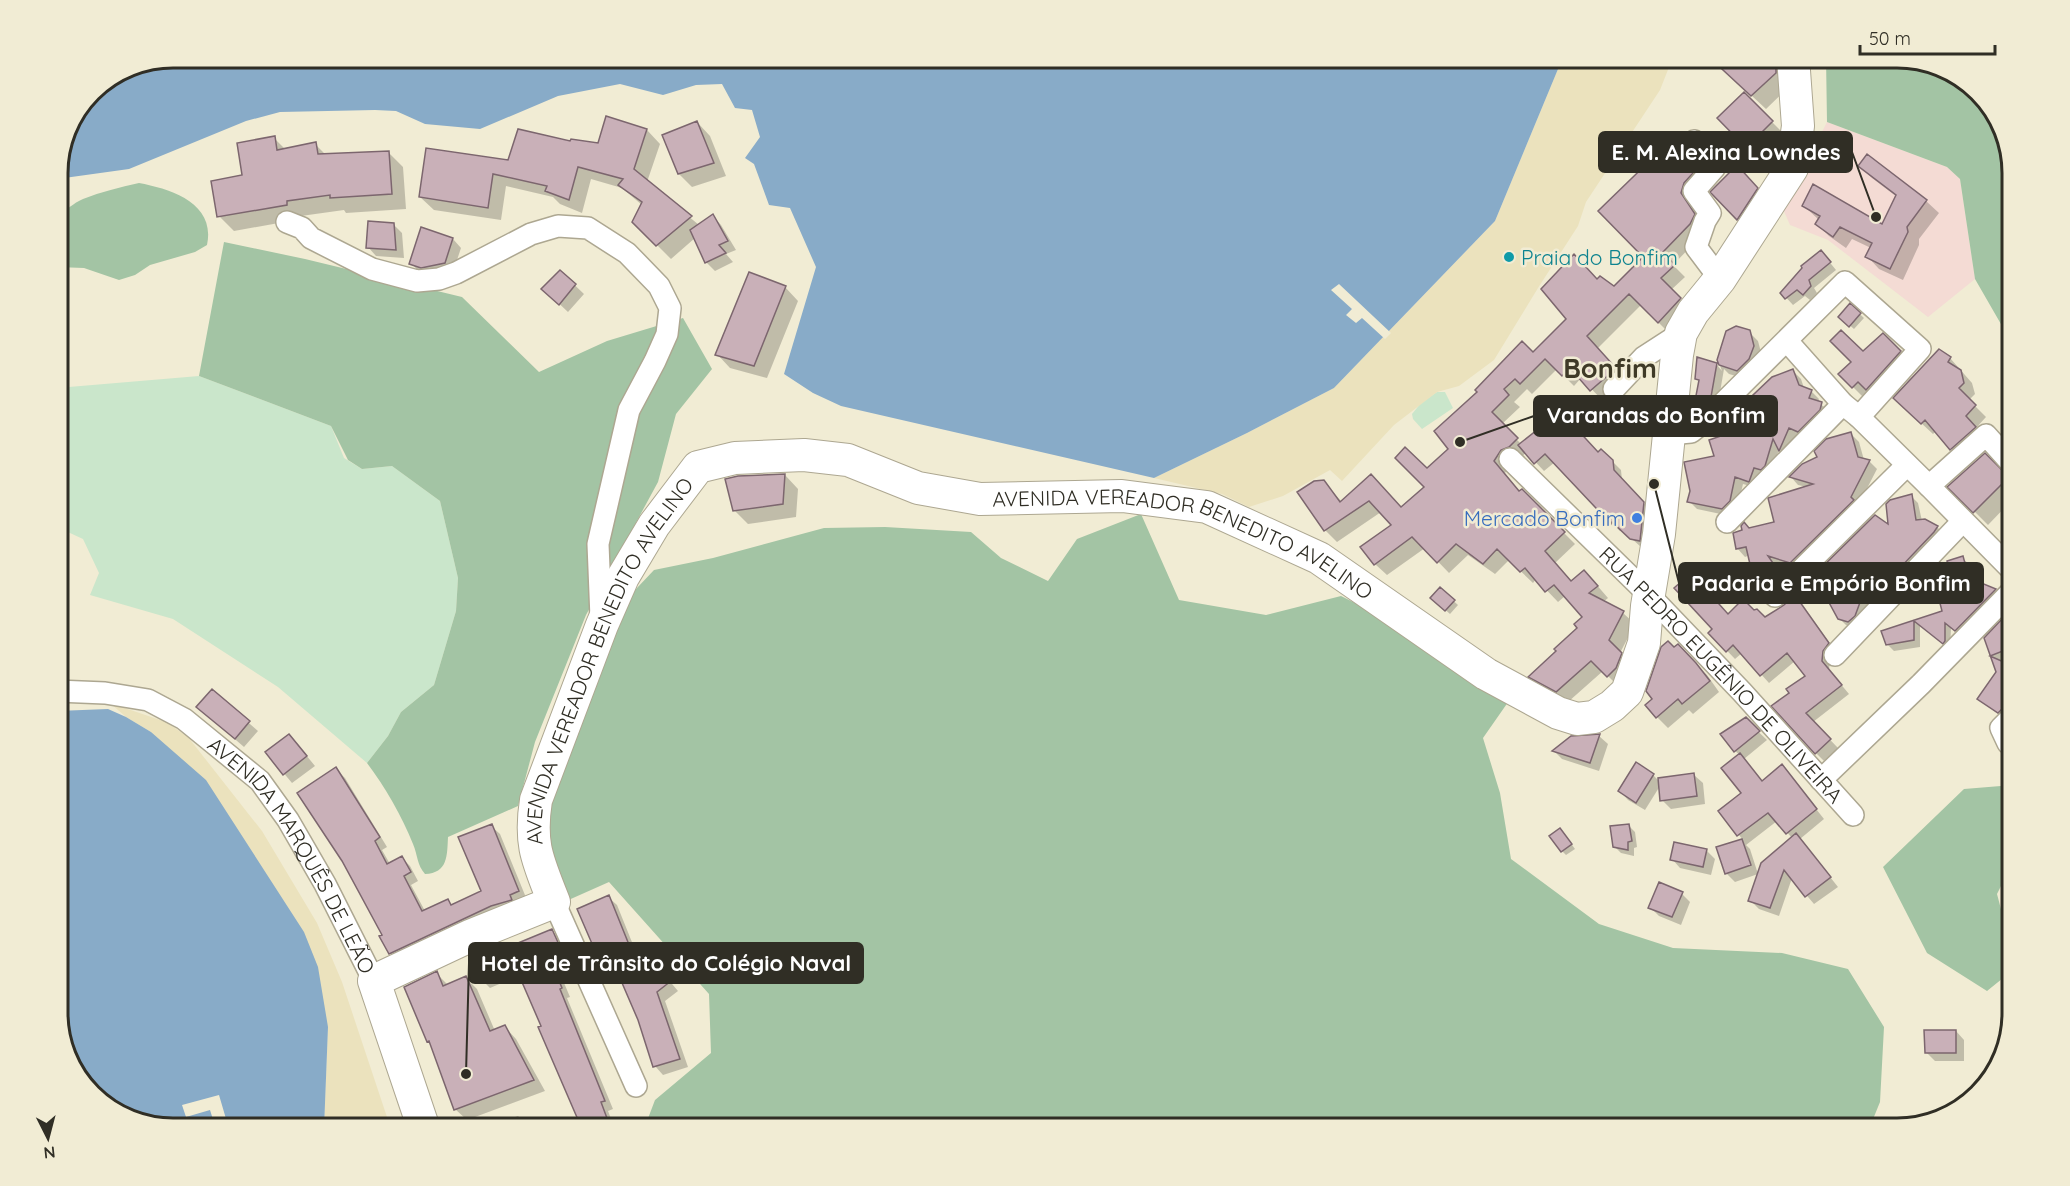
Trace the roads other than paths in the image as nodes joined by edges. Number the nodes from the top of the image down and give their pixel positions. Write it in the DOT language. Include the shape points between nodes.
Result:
graph roads {
  1 [pos="1794,68"];
  2 [pos="1694,141"];
  3 [pos="287,222"];
  4 [pos="1720,279"];
  5 [pos="1682,333"];
  6 [pos="1787,341"];
  7 [pos="1614,389"];
  8 [pos="1851,411"];
  9 [pos="1669,434"];
  10 [pos="2002,453"];
  11 [pos="1510,459"];
  12 [pos="1907,465"];
  13 [pos="1929,486"];
  14 [pos="1963,521"];
  15 [pos="1727,522"];
  16 [pos="2002,554"];
  17 [pos="1650,596"];
  18 [pos="1775,596"];
  19 [pos="2002,601"];
  20 [pos="602,625"];
  21 [pos="1834,654"];
  22 [pos="68,691"];
  23 [pos="1821,780"];
  24 [pos="1852,815"];
  25 [pos="554,902"];
  26 [pos="374,981"];
  27 [pos="636,1086"];
  28 [pos="420,1118"];
  1 -- 4 [label="main road, AVENIDA VEREADOR BENEDITO AVELINO" via="1798,126 1792,168"];
  2 -- 4 [label="street" via="1715,166 1694,191 1710,213 1696,247"];
  3 -- 20 [label="street" via="372,268 417,281 456,273 531,234 558,226 588,228 627,253 659,286 670,308 668,334 629,410 598,544"];
  4 -- 5 [label="main road, AVENIDA VEREADOR BENEDITO AVELINO" via="1693,312"];
  5 -- 7 [label="street" via="1644,357"];
  5 -- 9 [label="main road, AVENIDA VEREADOR BENEDITO AVELINO"];
  6 -- 8 [label="street"];
  6 -- 8 [label="street" via="1845,282 1920,349"];
  6 -- 9 [label="street" via="1705,421 1690,432"];
  8 -- 12 [label="street"];
  8 -- 15 [label="street"];
  9 -- 17 [label="main road, AVENIDA VEREADOR BENEDITO AVELINO"];
  10 -- 13 [label="street" via="1986,435"];
  11 -- 17 [label="street, RUA PEDRO EUGÊNIO DE OLIVEIRA"];
  12 -- 13 [label="street"];
  12 -- 18 [label="street"];
  13 -- 14 [label="street"];
  14 -- 16 [label="street"];
  14 -- 21 [label="street"];
  17 -- 20 [label="main road, AVENIDA VEREADOR BENEDITO AVELINO" via="1644,643 1627,692 1594,717 1577,719 1558,713 1486,674 1319,558 1207,507 1122,496 980,499 918,488 848,460 804,456 735,458 698,467 654,525 622,577"];
  17 -- 23 [label="street, RUA PEDRO EUGÊNIO DE OLIVEIRA"];
  19 -- 23 [label="street"];
  20 -- 25 [label="main road, AVENIDA VEREADOR BENEDITO AVELINO" via="536,800 532,825 535,852"];
  22 -- 26 [label="street, AVENIDA MARQUÊS DE LEÃO" via="148,700 184,719 260,781 325,884"];
  23 -- 24 [label="street, RUA PEDRO EUGÊNIO DE OLIVEIRA"];
  25 -- 26 [label="main road"];
  25 -- 27 [label="street"];
  26 -- 28 [label="main road, AVENIDA MARQUÊS DE LEÃO"];
}
